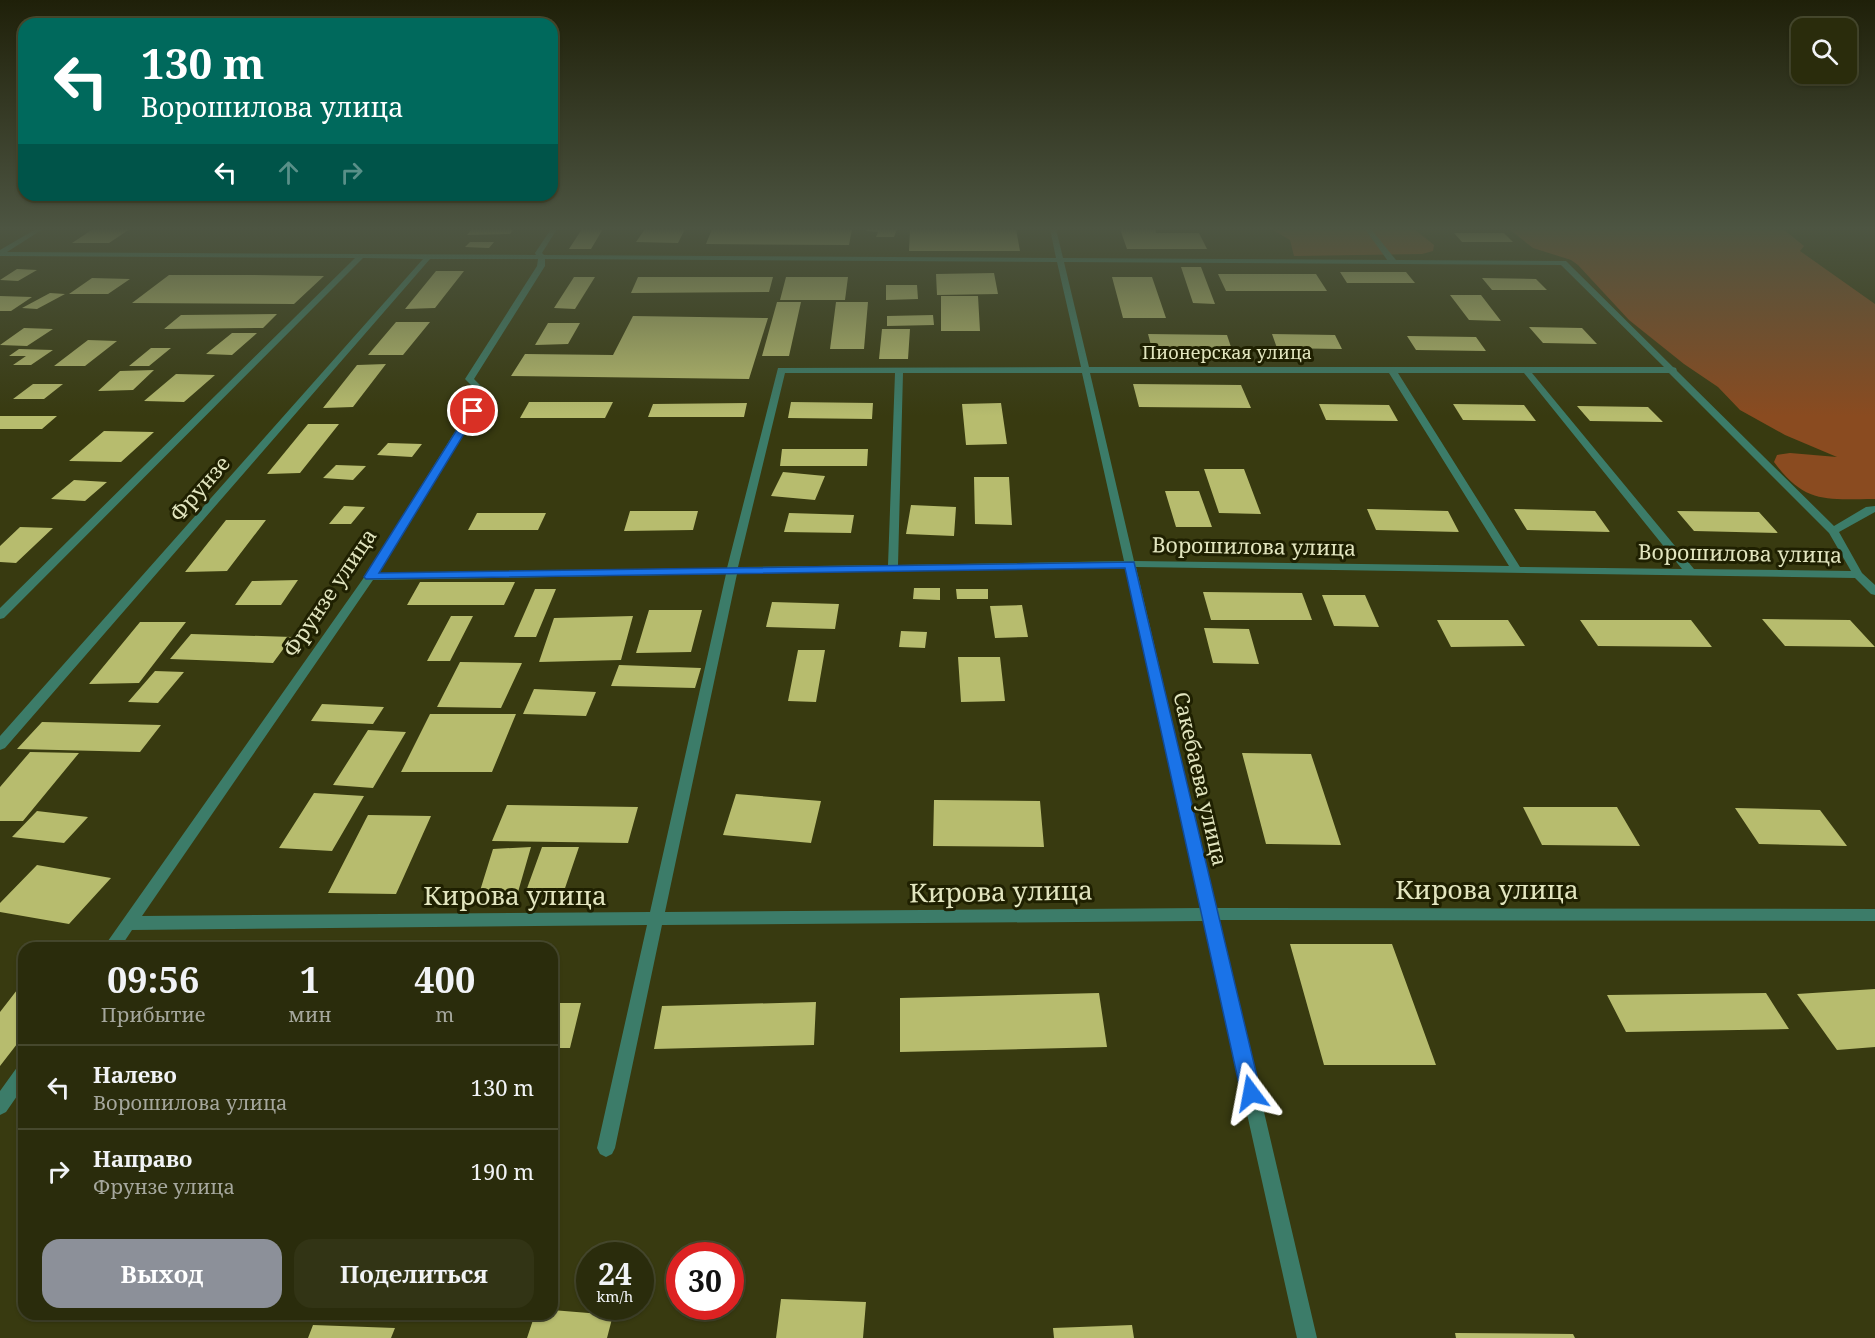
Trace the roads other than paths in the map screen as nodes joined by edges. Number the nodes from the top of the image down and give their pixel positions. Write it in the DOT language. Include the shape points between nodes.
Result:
graph roads {
  1 [pos="326,291"];
  2 [pos="398,291"];
  3 [pos="525,291"];
  4 [pos="1067,291"];
  5 [pos="1592,291"];
  6 [pos="899,369"];
  7 [pos="1085,369"];
  8 [pos="1392,370"];
  9 [pos="1526,370"];
  10 [pos="1673,370"];
  11 [pos="1875,509"];
  12 [pos="1833,531"];
  13 [pos="1130,564"];
  14 [pos="893,568"];
  15 [pos="1517,570"];
  16 [pos="732,571"];
  17 [pos="1691,573"];
  18 [pos="1858,575"];
  19 [pos="370,577"];
  20 [pos="1875,591"];
  21 [pos="0,615"];
  22 [pos="0,745"];
  23 [pos="1210,914"];
  24 [pos="1875,915"];
  25 [pos="657,919"];
  26 [pos="128,923"];
  27 [pos="115,942"];
  28 [pos="18,1080"];
  29 [pos="0,1106"];
  30 [pos="606,1148"];
  31 [pos="1307,1338"];
  1 -- 21 [label="street"];
  2 -- 22 [label="street, Фрунзе"];
  3 -- 19 [label="street, Фрунзе улица" via="469,379 484,393"];
  4 -- 7 [label="street, Сакебаева улица"];
  5 -- 10 [label="street"];
  6 -- 7 [label="street, Пионерская улица"];
  6 -- 14 [label="street"];
  6 -- 16 [label="street, Пионерская улица" via="781,370"];
  7 -- 8 [label="street, Пионерская улица"];
  7 -- 13 [label="street, Сакебаева улица"];
  8 -- 9 [label="street, Пионерская улица"];
  8 -- 15 [label="street"];
  9 -- 10 [label="street, Пионерская улица"];
  9 -- 17 [label="street"];
  10 -- 12 [label="street"];
  11 -- 12 [label="street, Ворошилова улица"];
  12 -- 18 [label="street, Ворошилова улица"];
  13 -- 14 [label="street, Ворошилова улица"];
  13 -- 15 [label="street, Ворошилова улица"];
  13 -- 23 [label="street, Сакебаева улица"];
  14 -- 16 [label="street, Ворошилова улица"];
  15 -- 17 [label="street, Ворошилова улица"];
  16 -- 19 [label="street, Ворошилова улица"];
  16 -- 25 [label="street"];
  17 -- 18 [label="street, Ворошилова улица"];
  18 -- 20 [label="street"];
  19 -- 26 [label="street, Фрунзе улица"];
  23 -- 24 [label="street, Кирова улица"];
  23 -- 25 [label="street, Кирова улица"];
  23 -- 31 [label="street, Сакебаева улица"];
  25 -- 26 [label="street, Кирова улица"];
  25 -- 30 [label="street"];
  26 -- 27 [label="street, Фрунзе улица"];
  28 -- 29 [label="street"];
}
